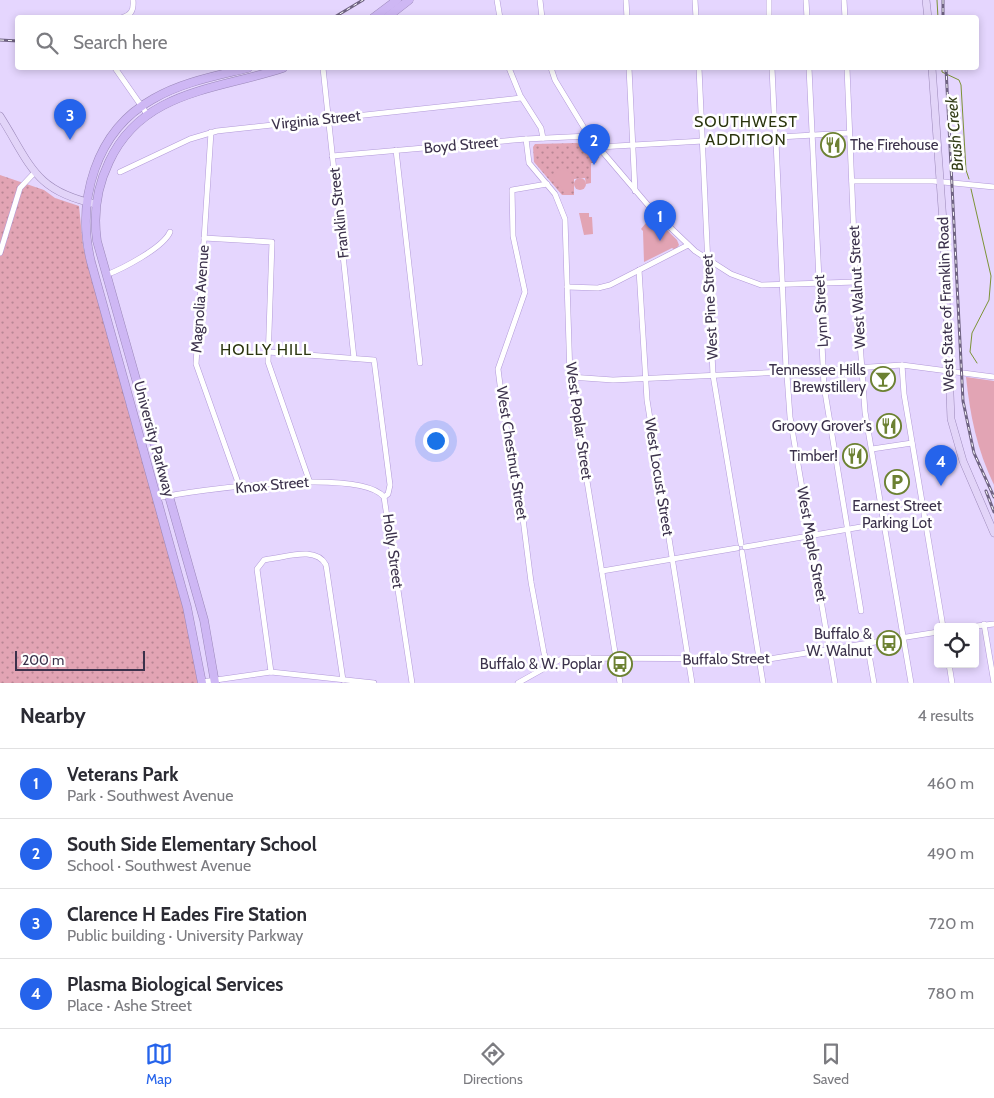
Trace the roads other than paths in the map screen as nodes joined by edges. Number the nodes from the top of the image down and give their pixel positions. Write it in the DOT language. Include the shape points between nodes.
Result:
graph roads {
  1 [pos="133,0"];
  2 [pos="397,0"];
  3 [pos="409,0"];
  4 [pos="498,0"];
  5 [pos="540,0"];
  6 [pos="626,0"];
  7 [pos="695,0"];
  8 [pos="769,0"];
  9 [pos="806,0"];
  10 [pos="844,0"];
  11 [pos="926,0"];
  12 [pos="130,15"];
  13 [pos="377,15"];
  14 [pos="390,15"];
  15 [pos="500,15"];
  16 [pos="542,15"];
  17 [pos="627,15"];
  18 [pos="696,15"];
  19 [pos="769,15"];
  20 [pos="807,15"];
  21 [pos="845,15"];
  22 [pos="928,15"];
  23 [pos="116,70"];
  24 [pos="240,70"];
  25 [pos="276,70"];
  26 [pos="323,70"];
  27 [pos="510,70"];
  28 [pos="552,70"];
  29 [pos="629,70"];
  30 [pos="698,70"];
  31 [pos="772,70"];
  32 [pos="809,70"];
  33 [pos="847,70"];
  34 [pos="932,70"];
  35 [pos="521,98"];
  36 [pos="142,106"];
  37 [pos="147,114"];
  38 [pos="0,116"];
  39 [pos="328,118"];
  40 [pos="212,132"];
  41 [pos="849,133"];
  42 [pos="813,135"];
  43 [pos="589,136"];
  44 [pos="776,137"];
  45 [pos="543,138"];
  46 [pos="526,139"];
  47 [pos="702,141"];
  48 [pos="634,144"];
  49 [pos="599,147"];
  50 [pos="396,150"];
  51 [pos="332,156"];
  52 [pos="35,172"];
  53 [pos="120,172"];
  54 [pos="940,181"];
  55 [pos="852,182"];
  56 [pos="547,184"];
  57 [pos="994,187"];
  58 [pos="635,192"];
  59 [pos="86,201"];
  60 [pos="96,204"];
  61 [pos="170,232"];
  62 [pos="204,238"];
  63 [pos="688,245"];
  64 [pos="0,253"];
  65 [pos="708,260"];
  66 [pos="639,270"];
  67 [pos="106,275"];
  68 [pos="856,282"];
  69 [pos="820,284"];
  70 [pos="782,286"];
  71 [pos="567,287"];
  72 [pos="268,352"];
  73 [pos="354,358"];
  74 [pos="420,363"];
  75 [pos="902,365"];
  76 [pos="862,368"];
  77 [pos="823,370"];
  78 [pos="948,370"];
  79 [pos="787,372"];
  80 [pos="713,375"];
  81 [pos="570,377"];
  82 [pos="994,377"];
  83 [pos="645,378"];
  84 [pos="138,386"];
  85 [pos="126,389"];
  86 [pos="912,443"];
  87 [pos="872,449"];
  88 [pos="309,480"];
  89 [pos="240,488"];
  90 [pos="169,496"];
  91 [pos="384,497"];
  92 [pos="157,498"];
  93 [pos="884,523"];
  94 [pos="848,530"];
  95 [pos="994,533"];
  96 [pos="810,536"];
  97 [pos="741,548"];
  98 [pos="672,560"];
  99 [pos="602,571"];
  100 [pos="194,586"];
  101 [pos="182,590"];
  102 [pos="862,611"];
  103 [pos="942,623"];
  104 [pos="984,624"];
  105 [pos="994,624"];
  106 [pos="979,625"];
  107 [pos="934,633"];
  108 [pos="904,637"];
  109 [pos="868,643"];
  110 [pos="830,650"];
  111 [pos="616,658"];
  112 [pos="688,659"];
  113 [pos="759,660"];
  114 [pos="548,666"];
  115 [pos="950,668"];
  116 [pos="271,672"];
  117 [pos="342,680"];
  118 [pos="215,682"];
  119 [pos="202,683"];
  120 [pos="374,683"];
  121 [pos="412,683"];
  122 [pos="518,683"];
  123 [pos="620,683"];
  124 [pos="692,683"];
  125 [pos="763,683"];
  126 [pos="835,683"];
  127 [pos="874,683"];
  128 [pos="911,683"];
  129 [pos="952,683"];
  130 [pos="994,683"];
  1 -- 12 [label="street"];
  2 -- 13 [label="highway"];
  3 -- 14 [label="highway"];
  4 -- 15 [label="street"];
  5 -- 16 [label="street"];
  6 -- 17 [label="street"];
  7 -- 18 [label="street"];
  8 -- 19 [label="street"];
  9 -- 20 [label="street"];
  10 -- 21 [label="street"];
  11 -- 22 [label="main road"];
  23 -- 36 [label="street"];
  24 -- 36 [label="highway, University Parkway" via="180,86"];
  25 -- 37 [label="highway, University Parkway" via="191,94"];
  26 -- 39 [label="street, Franklin Street"];
  27 -- 35 [label="street"];
  28 -- 43 [label="street"];
  29 -- 48 [label="street"];
  30 -- 47 [label="street, West Pine Street"];
  31 -- 44 [label="street, West Maple Street"];
  32 -- 42 [label="street, Lynn Street"];
  33 -- 41 [label="street, West Walnut Street"];
  34 -- 54 [label="main road, West State of Franklin Road"];
  35 -- 39 [label="street, Virginia Street"];
  35 -- 45 [label="street"];
  36 -- 37 [label="street"];
  36 -- 59 [label="highway, University Parkway" via="121,125 104,149"];
  37 -- 60 [label="highway, University Parkway" via="133,126 112,156"];
  38 -- 52 [label="main road"];
  39 -- 40 [label="street, Virginia Street"];
  39 -- 51 [label="street, Franklin Street"];
  40 -- 53 [label="street, Virginia Street"];
  40 -- 62 [label="street, Magnolia Avenue"];
  41 -- 42 [label="street"];
  41 -- 55 [label="street, West Walnut Street"];
  42 -- 44 [label="street"];
  42 -- 69 [label="street, Lynn Street"];
  43 -- 45 [label="street, Boyd Street"];
  43 -- 49 [label="street"];
  44 -- 47 [label="street"];
  44 -- 70 [label="street, West Maple Street"];
  45 -- 46 [label="street, Boyd Street"];
  46 -- 50 [label="street, Boyd Street"];
  46 -- 56 [label="street, West Poplar Street" via="529,162"];
  47 -- 48 [label="street"];
  47 -- 65 [label="street, West Pine Street"];
  48 -- 49 [label="street"];
  48 -- 58 [label="street"];
  49 -- 58 [label="street"];
  50 -- 51 [label="street, Boyd Street"];
  50 -- 74 [label="street"];
  51 -- 73 [label="street, Franklin Street"];
  52 -- 59 [label="main road" via="54,190"];
  52 -- 64 [label="street" via="20,188"];
  54 -- 55 [label="street"];
  54 -- 57 [label="street"];
  54 -- 78 [label="main road, West State of Franklin Road"];
  55 -- 68 [label="street, West Walnut Street"];
  56 -- 71 [label="street, West Poplar Street" via="565,219"];
  56 -- 114 [label="street, West Chestnut Street" via="512,190 513,236 525,292 498,369 520,494 531,582"];
  58 -- 63 [label="street"];
  59 -- 60 [label="main road"];
  59 -- 85 [label="highway, University Parkway" via="84,220 88,249"];
  60 -- 67 [label="highway, University Parkway" via="96,231"];
  61 -- 67 [label="street" via="147,253"];
  62 -- 72 [label="street" via="272,242"];
  62 -- 89 [label="street, Magnolia Avenue" via="196,364"];
  63 -- 65 [label="street"];
  63 -- 66 [label="street"];
  65 -- 70 [label="street" via="746,281"];
  65 -- 80 [label="street, West Pine Street"];
  66 -- 71 [label="street" via="602,287"];
  66 -- 83 [label="street, West Locust Street"];
  67 -- 84 [label="highway, University Parkway"];
  68 -- 69 [label="street"];
  68 -- 76 [label="street, West Walnut Street"];
  69 -- 70 [label="street"];
  69 -- 77 [label="street, Lynn Street"];
  70 -- 79 [label="street, West Maple Street"];
  71 -- 81 [label="street, West Poplar Street"];
  72 -- 73 [label="street"];
  72 -- 88 [label="street" via="268,362"];
  73 -- 91 [label="street, Holly Street" via="374,360 390,485"];
  75 -- 76 [label="street"];
  75 -- 78 [label="street"];
  75 -- 86 [label="street"];
  76 -- 77 [label="street"];
  76 -- 87 [label="street, West Walnut Street"];
  77 -- 79 [label="street"];
  77 -- 94 [label="street, Lynn Street"];
  78 -- 82 [label="street"];
  78 -- 95 [label="main road, West State of Franklin Road" via="954,434"];
  79 -- 80 [label="street"];
  79 -- 96 [label="street, West Maple Street" via="790,417"];
  80 -- 83 [label="street"];
  80 -- 97 [label="street, West Pine Street"];
  81 -- 83 [label="street"];
  81 -- 99 [label="street, West Poplar Street"];
  83 -- 98 [label="street, West Locust Street"];
  84 -- 85 [label="highway"];
  84 -- 90 [label="highway, University Parkway"];
  85 -- 92 [label="highway, University Parkway"];
  86 -- 87 [label="street"];
  86 -- 103 [label="street"];
  87 -- 93 [label="street, West Walnut Street"];
  88 -- 89 [label="street, Knox Street"];
  88 -- 91 [label="street, Knox Street" via="362,486 376,490"];
  89 -- 90 [label="street, Knox Street"];
  90 -- 92 [label="street, Knox Street"];
  90 -- 100 [label="highway, University Parkway"];
  91 -- 121 [label="street, Holly Street"];
  92 -- 101 [label="highway, University Parkway"];
  93 -- 94 [label="street"];
  93 -- 108 [label="street, West Walnut Street"];
  94 -- 96 [label="street"];
  94 -- 102 [label="street, Lynn Street"];
  96 -- 97 [label="street"];
  96 -- 110 [label="street, West Maple Street"];
  97 -- 98 [label="street"];
  97 -- 113 [label="street, West Pine Street"];
  98 -- 99 [label="street"];
  98 -- 112 [label="street, West Locust Street"];
  99 -- 111 [label="street, West Poplar Street"];
  100 -- 101 [label="highway"];
  100 -- 118 [label="highway, University Parkway" via="204,620"];
  101 -- 119 [label="highway, University Parkway"];
  104 -- 105 [label="street"];
  104 -- 106 [label="street"];
  104 -- 130 [label="street"];
  107 -- 108 [label="street, Buffalo Street"];
  108 -- 109 [label="street, Buffalo Street"];
  108 -- 128 [label="street, West Walnut Street"];
  109 -- 110 [label="street, Buffalo Street"];
  109 -- 127 [label="street"];
  110 -- 113 [label="street, Buffalo Street"];
  110 -- 126 [label="street, West Maple Street"];
  111 -- 112 [label="street, Buffalo Street"];
  111 -- 114 [label="street, Buffalo Street" via="571,658"];
  111 -- 123 [label="street, West Poplar Street"];
  112 -- 113 [label="street, Buffalo Street"];
  112 -- 124 [label="street, West Locust Street"];
  113 -- 125 [label="street, West Pine Street"];
  114 -- 122 [label="street, Buffalo Street"];
  115 -- 129 [label="street"];
  116 -- 117 [label="street"];
  116 -- 117 [label="street" via="258,569 268,559 312,554 326,565"];
  116 -- 118 [label="street"];
  117 -- 120 [label="street"];
  118 -- 119 [label="street"];
}
